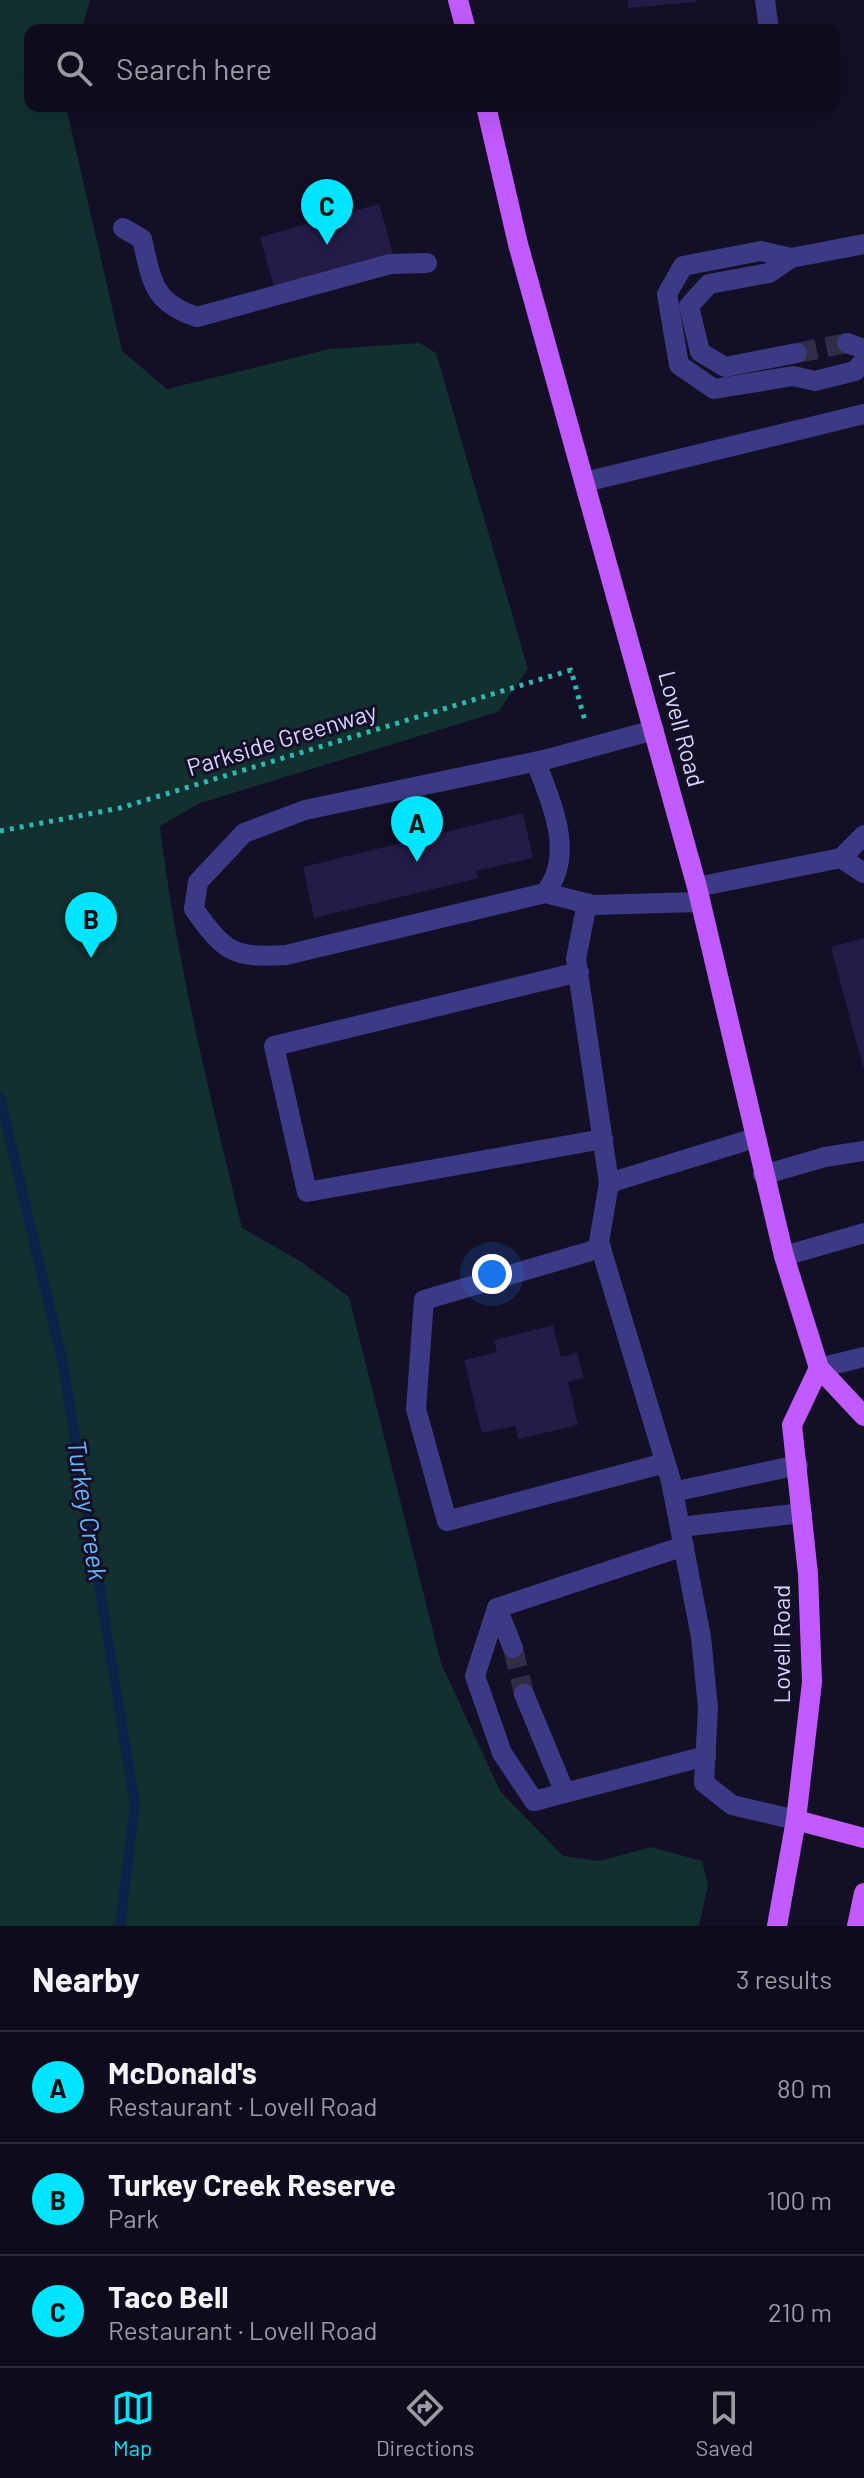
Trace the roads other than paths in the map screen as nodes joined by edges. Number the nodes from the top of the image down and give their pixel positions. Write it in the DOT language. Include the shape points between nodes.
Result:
graph roads {
  1 [pos="458,0"];
  2 [pos="765,0"];
  3 [pos="464,24"];
  4 [pos="768,24"];
  5 [pos="487,112"];
  6 [pos="123,228"];
  7 [pos="864,244"];
  8 [pos="791,258"];
  9 [pos="427,263"];
  10 [pos="797,353"];
  11 [pos="864,361"];
  12 [pos="864,414"];
  13 [pos="585,482"];
  14 [pos="654,730"];
  15 [pos="536,762"];
  16 [pos="864,835"];
  17 [pos="841,858"];
  18 [pos="864,873"];
  19 [pos="545,893"];
  20 [pos="698,894"];
  21 [pos="587,903"];
  22 [pos="579,972"];
  23 [pos="755,1138"];
  24 [pos="603,1139"];
  25 [pos="864,1151"];
  26 [pos="763,1175"];
  27 [pos="609,1183"];
  28 [pos="864,1233"];
  29 [pos="601,1248"];
  30 [pos="784,1256"];
  31 [pos="864,1357"];
  32 [pos="819,1368"];
  33 [pos="864,1416"];
  34 [pos="665,1463"];
  35 [pos="798,1465"];
  36 [pos="673,1492"];
  37 [pos="802,1513"];
  38 [pos="682,1536"];
  39 [pos="497,1608"];
  40 [pos="513,1648"];
  41 [pos="524,1694"];
  42 [pos="706,1756"];
  43 [pos="565,1793"];
  44 [pos="796,1820"];
  45 [pos="864,1838"];
  46 [pos="864,1893"];
  47 [pos="777,1926"];
  48 [pos="857,1926"];
  1 -- 3 [label="main road"];
  2 -- 4 [label="lane"];
  5 -- 13 [label="main road, Lovell Road" via="518,244"];
  6 -- 9 [label="lane" via="142,239 153,285 163,300 197,317 390,264"];
  7 -- 8 [label="lane"];
  8 -- 10 [label="lane" via="769,273 709,284 689,306 700,352 725,367"];
  8 -- 11 [label="lane" via="761,251 683,266 667,294 679,365 714,389 793,376 815,381 855,371"];
  12 -- 13 [label="lane"];
  13 -- 14 [label="main road, Lovell Road"];
  14 -- 15 [label="lane"];
  14 -- 20 [label="main road, Lovell Road"];
  15 -- 19 [label="lane" via="560,829 557,878"];
  15 -- 19 [label="lane" via="305,810 244,833 198,882 194,909 213,936 245,957 273,956"];
  16 -- 17 [label="lane"];
  17 -- 18 [label="lane"];
  17 -- 20 [label="lane"];
  19 -- 21 [label="lane"];
  20 -- 21 [label="lane"];
  20 -- 23 [label="main road, Lovell Road"];
  21 -- 22 [label="lane" via="576,959"];
  22 -- 24 [label="lane"];
  22 -- 24 [label="lane" via="274,1046 307,1192"];
  23 -- 26 [label="main road, Lovell Road"];
  23 -- 27 [label="lane"];
  24 -- 27 [label="lane"];
  25 -- 26 [label="lane"];
  26 -- 30 [label="main road, Lovell Road"];
  27 -- 29 [label="lane"];
  28 -- 30 [label="lane"];
  29 -- 34 [label="lane"];
  29 -- 34 [label="lane" via="424,1300 416,1409 447,1521"];
  30 -- 32 [label="main road, Lovell Road"];
  31 -- 32 [label="lane"];
  32 -- 33 [label="main road, Lovell Road"];
  32 -- 35 [label="main road, Lovell Road" via="792,1425"];
  34 -- 36 [label="lane"];
  35 -- 36 [label="lane"];
  35 -- 37 [label="main road, Lovell Road"];
  36 -- 38 [label="lane"];
  37 -- 38 [label="lane"];
  37 -- 44 [label="main road, Lovell Road" via="812,1682"];
  38 -- 39 [label="lane"];
  38 -- 42 [label="lane" via="701,1637 708,1708"];
  39 -- 40 [label="lane"];
  39 -- 43 [label="lane" via="475,1676 502,1753 534,1801"];
  41 -- 43 [label="lane"];
  42 -- 43 [label="lane"];
  42 -- 44 [label="lane" via="704,1783 718,1796 732,1805"];
  44 -- 45 [label="main road"];
  44 -- 47 [label="main road, Lovell Road"];
  46 -- 48 [label="main road"];
}
